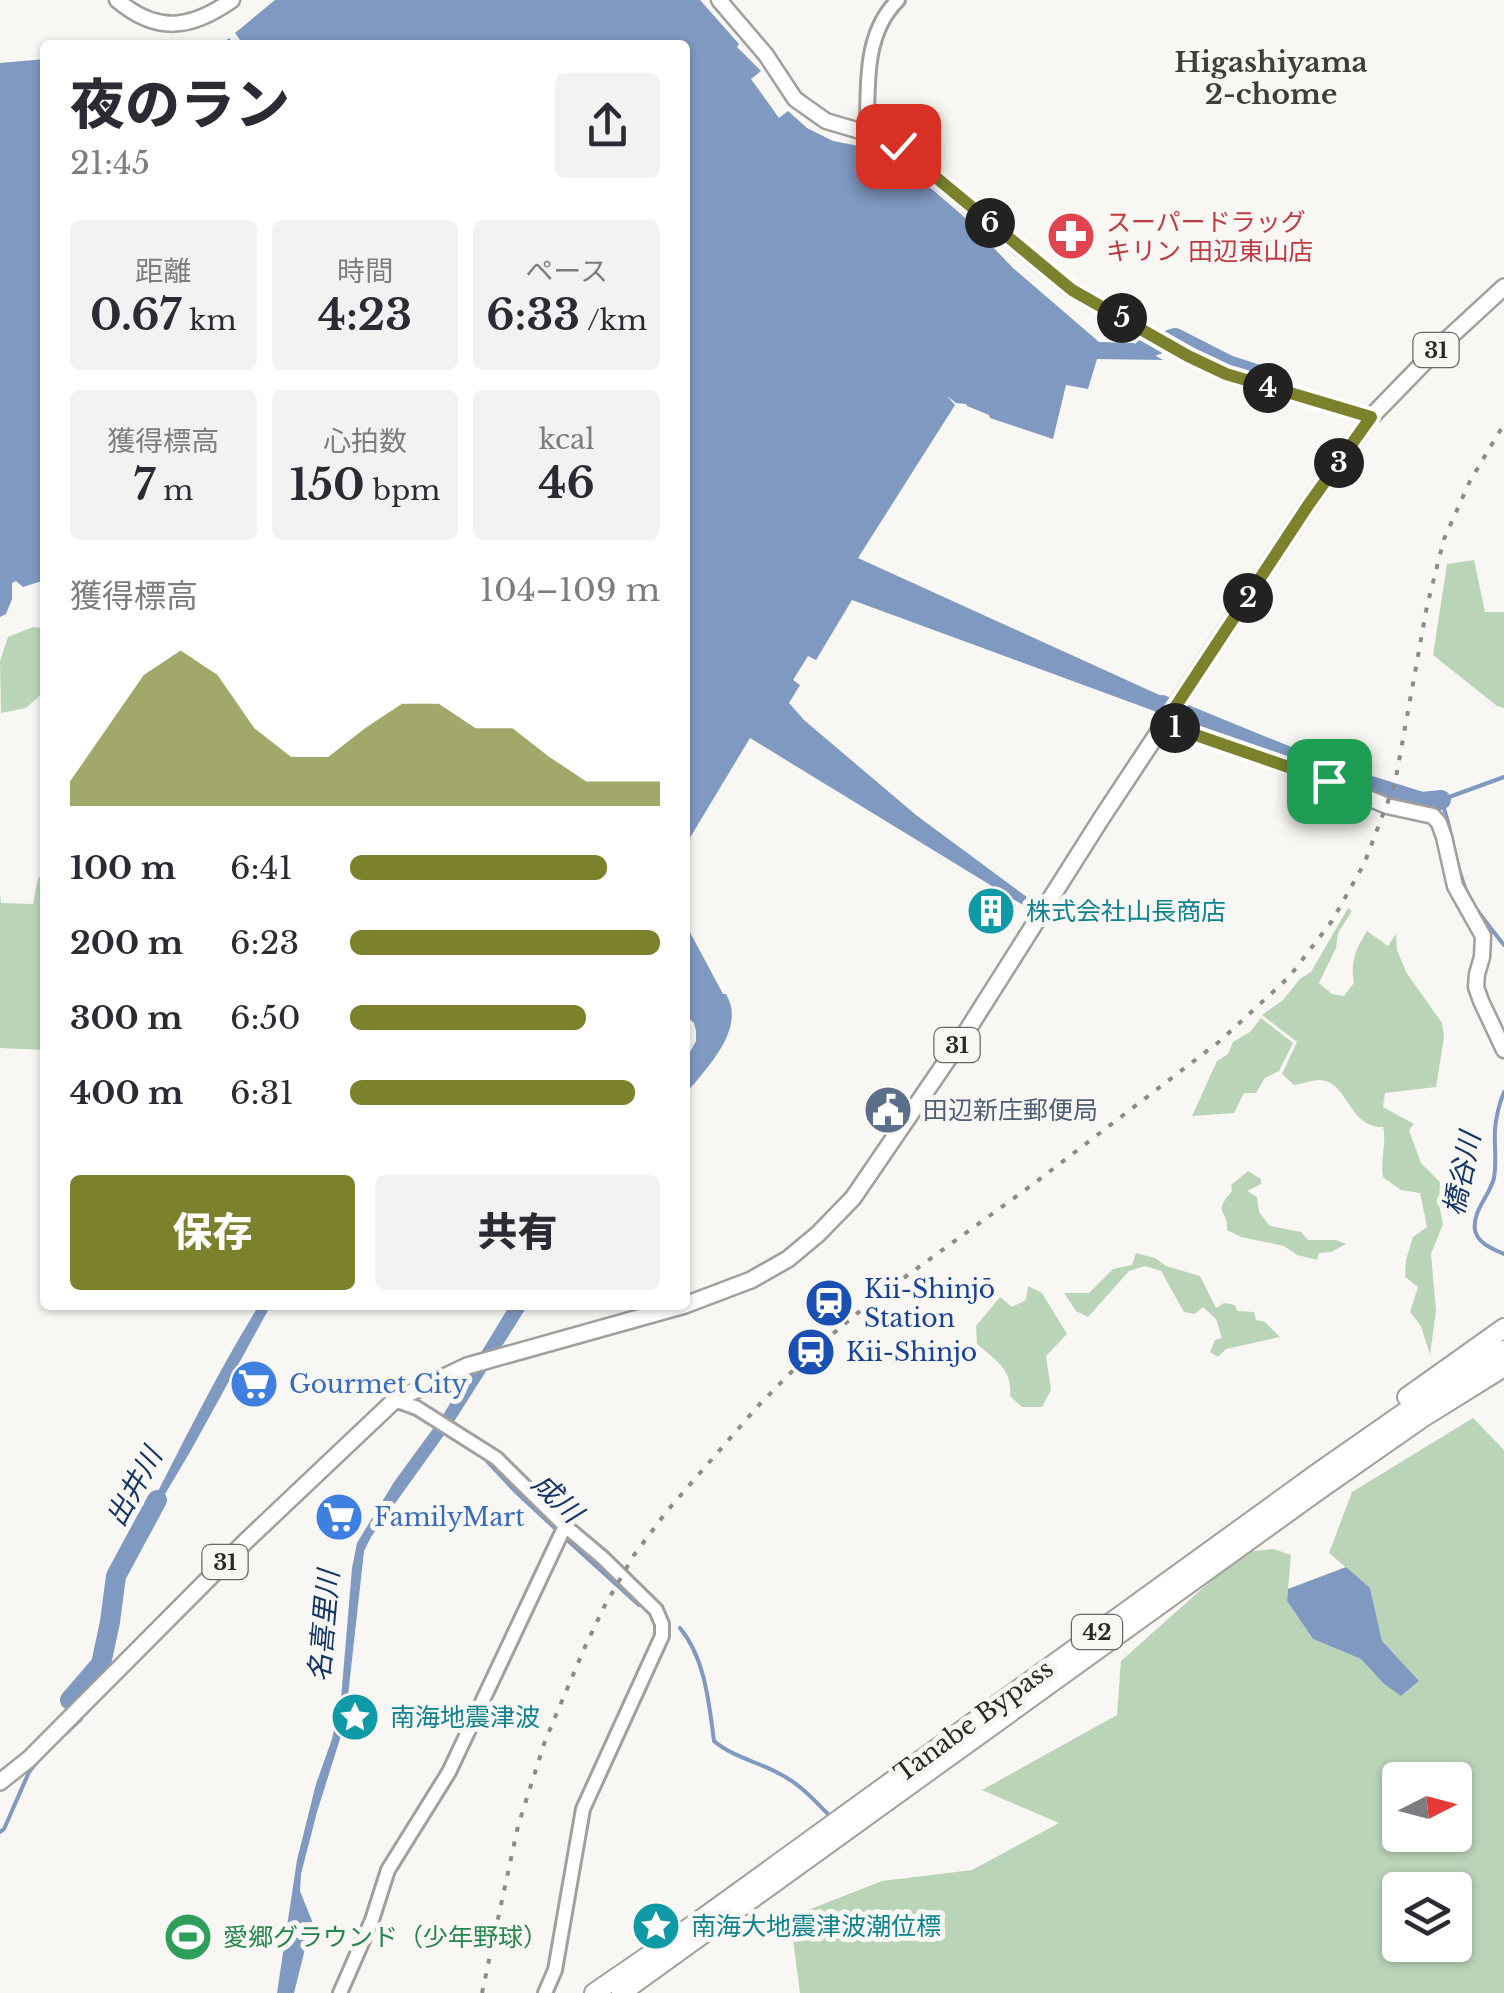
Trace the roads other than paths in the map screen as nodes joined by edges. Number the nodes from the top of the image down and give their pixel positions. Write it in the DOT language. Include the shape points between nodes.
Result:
graph roads {
  1 [pos="117,0"];
  2 [pos="232,0"];
  3 [pos="719,0"];
  4 [pos="898,0"];
  5 [pos="867,133"];
  6 [pos="1504,287"];
  7 [pos="1371,417"];
  8 [pos="1166,721"];
  9 [pos="1504,1050"];
  10 [pos="690,1303"];
  11 [pos="667,1310"];
  12 [pos="1504,1328"];
  13 [pos="1504,1350"];
  14 [pos="1504,1370"];
  15 [pos="394,1400"];
  16 [pos="1320,1472"];
  17 [pos="565,1526"];
  18 [pos="0,1782"];
  19 [pos="699,1929"];
  20 [pos="340,1993"];
  21 [pos="544,1993"];
  22 [pos="594,1993"];
  23 [pos="620,1993"];
  1 -- 2 [label="main road" via="155,23 175,24 198,20"];
  3 -- 5 [label="main road" via="795,98 826,121"];
  4 -- 5 [label="street" via="874,38"];
  5 -- 7 [label="main road" via="919,162 1072,290 1180,352 1226,374"];
  6 -- 7 [label="main road, 31"];
  7 -- 8 [label="main road, 31"];
  8 -- 9 [label="main road" via="1387,806 1432,816 1444,836 1455,886 1483,936 1476,987"];
  8 -- 10 [label="main road, 31" via="852,1198 788,1259"];
  11 -- 15 [label="main road, 31" via="467,1366"];
  12 -- 16 [label="highway" via="1416,1390"];
  13 -- 16 [label="highway, Tanabe Bypass / 42"];
  14 -- 19 [label="highway, Tanabe Bypass / 42" via="1422,1418"];
  15 -- 17 [label="street" via="496,1458"];
  15 -- 18 [label="main road, 31"];
  16 -- 19 [label="highway, Tanabe Bypass / 42"];
  17 -- 20 [label="street" via="449,1772 388,1870"];
  17 -- 21 [label="street" via="656,1610 662,1636 583,1810 555,1970"];
  19 -- 22 [label="highway, Tanabe Bypass / 42"];
  19 -- 23 [label="highway, Tanabe Bypass / 42"];
}
